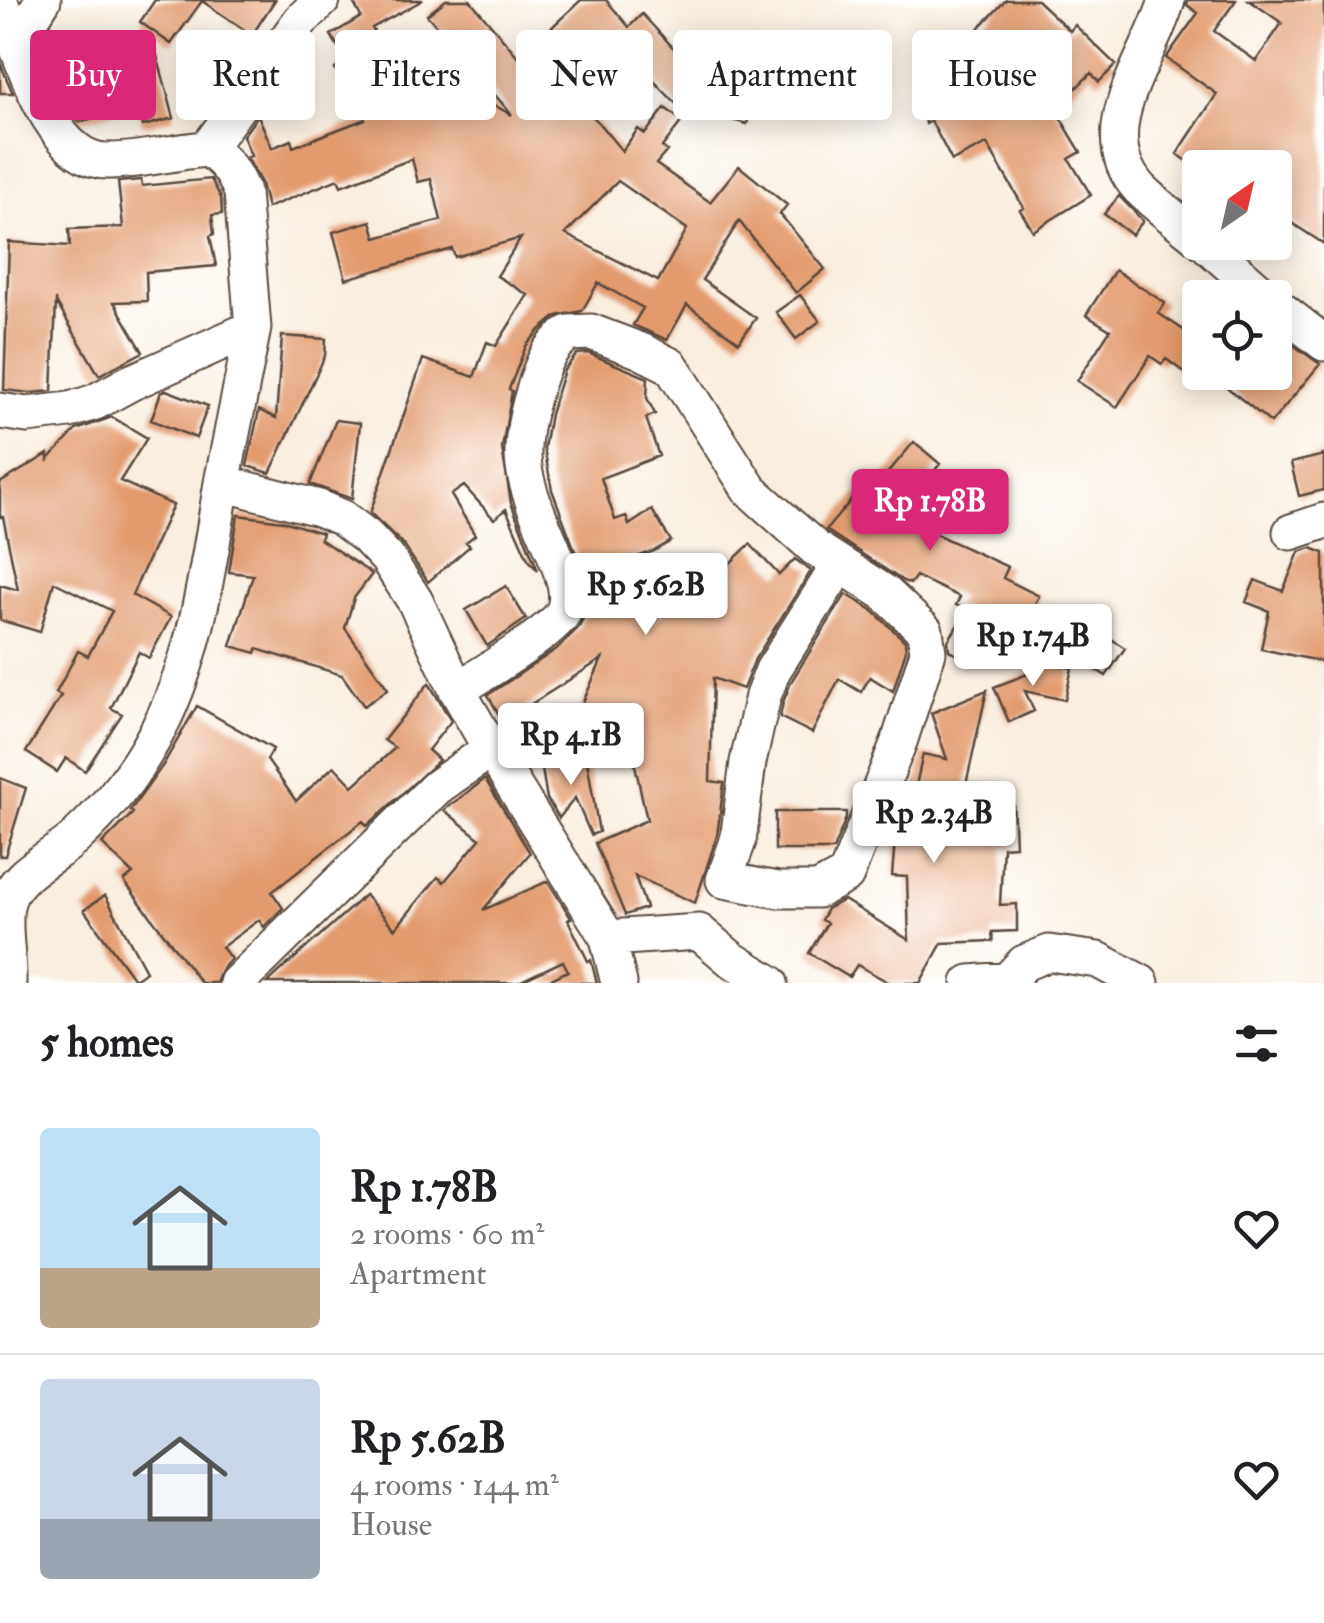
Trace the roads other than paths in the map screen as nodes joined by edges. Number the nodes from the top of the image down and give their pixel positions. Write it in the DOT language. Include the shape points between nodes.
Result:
graph roads {
  1 [pos="42,0"];
  2 [pos="322,0"];
  3 [pos="1167,0"];
  4 [pos="0,2"];
  5 [pos="17,41"];
  6 [pos="207,149"];
  7 [pos="1182,224"];
  8 [pos="1224,260"];
  9 [pos="1246,280"];
  10 [pos="1292,319"];
  11 [pos="253,328"];
  12 [pos="1324,344"];
  13 [pos="0,411"];
  14 [pos="222,484"];
  15 [pos="1324,521"];
  16 [pos="1290,532"];
  17 [pos="840,564"];
  18 [pos="457,690"];
  19 [pos="491,749"];
  20 [pos="724,880"];
  21 [pos="699,932"];
  22 [pos="608,938"];
  23 [pos="8,983"];
  24 [pos="237,983"];
  25 [pos="619,983"];
  26 [pos="770,983"];
  27 [pos="970,983"];
  28 [pos="1142,983"];
  1 -- 5 [label="street"];
  2 -- 6 [label="street"];
  3 -- 7 [label="street" via="1119,126 1123,160 1138,187"];
  4 -- 5 [label="street"];
  5 -- 6 [label="street" via="56,132 86,158 106,162"];
  6 -- 11 [label="street" via="233,171 242,192"];
  8 -- 9 [label="street"];
  10 -- 12 [label="street"];
  11 -- 13 [label="street" via="95,402 27,415"];
  11 -- 14 [label="street"];
  14 -- 18 [label="street" via="319,508 367,537 415,601"];
  14 -- 23 [label="street" via="193,645 174,696 120,790 12,890 6,907"];
  15 -- 16 [label="street"];
  17 -- 18 [label="street" via="750,490 670,366 591,332 569,333 548,352 539,374 523,462 565,583 565,610"];
  17 -- 20 [label="street" via="762,696 738,841"];
  17 -- 20 [label="street" via="885,593 925,631 928,652 900,739 846,875 818,890"];
  18 -- 19 [label="street"];
  19 -- 22 [label="street"];
  19 -- 24 [label="street" via="437,787"];
  20 -- 21 [label="street"];
  21 -- 22 [label="street"];
  21 -- 26 [label="street"];
  22 -- 25 [label="street"];
  27 -- 28 [label="street" via="1008,980 1049,953 1098,960"];
}
